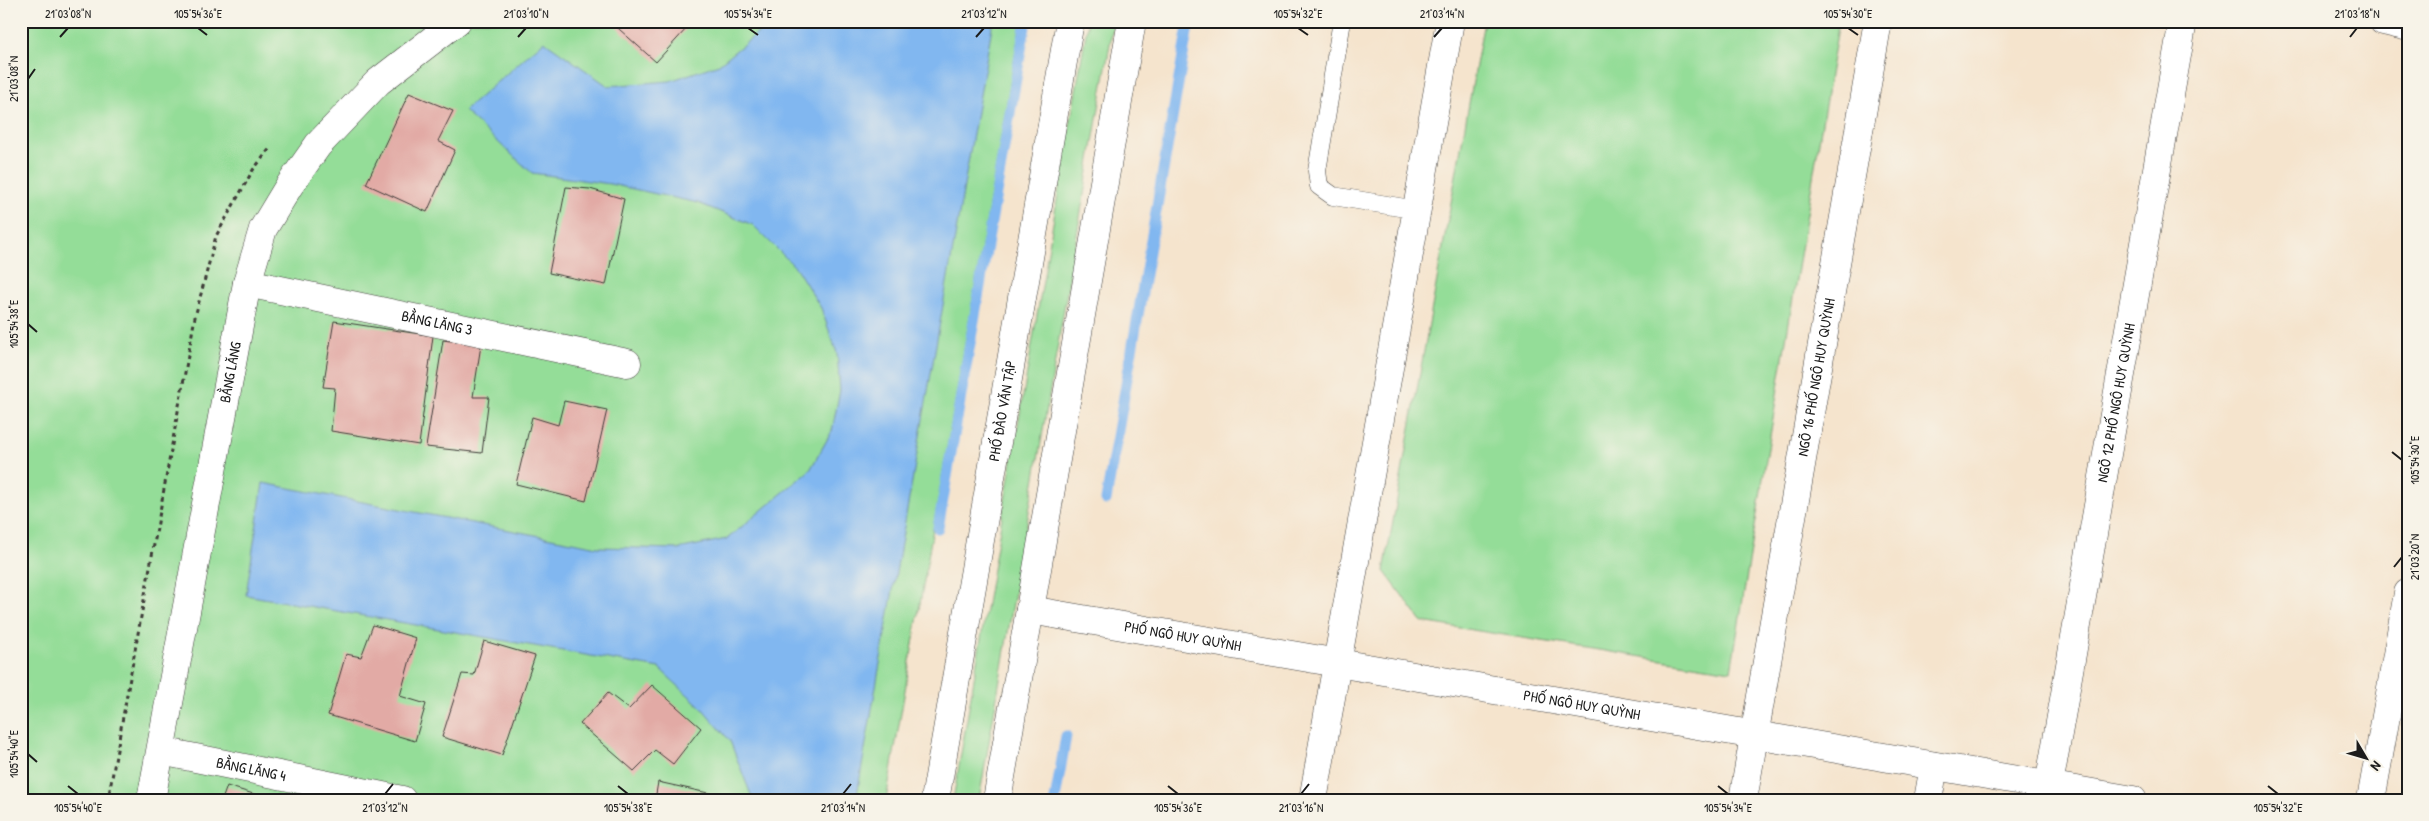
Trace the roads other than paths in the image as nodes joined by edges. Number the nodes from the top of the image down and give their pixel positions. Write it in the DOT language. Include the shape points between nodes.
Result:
graph roads {
  1 [pos="458,21"];
  2 [pos="1070,21"];
  3 [pos="1132,21"];
  4 [pos="1342,21"];
  5 [pos="1450,21"];
  6 [pos="1878,21"];
  7 [pos="2183,21"];
  8 [pos="2383,21"];
  9 [pos="2408,27"];
  10 [pos="1417,210"];
  11 [pos="247,282"];
  12 [pos="627,363"];
  13 [pos="2408,593"];
  14 [pos="1030,610"];
  15 [pos="1337,663"];
  16 [pos="1754,735"];
  17 [pos="161,751"];
  18 [pos="1934,766"];
  19 [pos="2049,785"];
  20 [pos="151,800"];
  21 [pos="402,800"];
  22 [pos="935,800"];
  23 [pos="997,800"];
  24 [pos="1313,800"];
  25 [pos="1743,800"];
  26 [pos="1928,800"];
  27 [pos="2134,800"];
  28 [pos="2370,800"];
  1 -- 11 [label="street, BẰNG LĂNG" via="378,82 318,145 288,186 263,229"];
  2 -- 22 [label="street, PHỐ ĐÀO VĂN TẬP"];
  3 -- 14 [label="street"];
  4 -- 10 [label="lane" via="1317,171 1319,186 1333,196"];
  5 -- 10 [label="street"];
  6 -- 16 [label="street, NGÕ 16 PHỐ NGÔ HUY QUỲNH"];
  7 -- 19 [label="street, NGÕ 12 PHỐ NGÔ HUY QUỲNH"];
  8 -- 9 [label="street"];
  10 -- 15 [label="street"];
  11 -- 12 [label="street, BẰNG LĂNG 3"];
  11 -- 17 [label="street, BẰNG LĂNG"];
  13 -- 28 [label="street"];
  14 -- 15 [label="street, PHỐ NGÔ HUY QUỲNH"];
  14 -- 23 [label="street"];
  15 -- 16 [label="street, PHỐ NGÔ HUY QUỲNH"];
  15 -- 24 [label="street"];
  16 -- 18 [label="street, PHỐ NGÔ HUY QUỲNH"];
  16 -- 25 [label="street, NGÕ 16 PHỐ NGÔ HUY QUỲNH"];
  17 -- 20 [label="street, BẰNG LĂNG"];
  17 -- 21 [label="street, BẰNG LĂNG 4"];
  18 -- 19 [label="street, PHỐ NGÔ HUY QUỲNH"];
  18 -- 26 [label="street"];
  19 -- 27 [label="street, PHỐ NGÔ HUY QUỲNH"];
}
